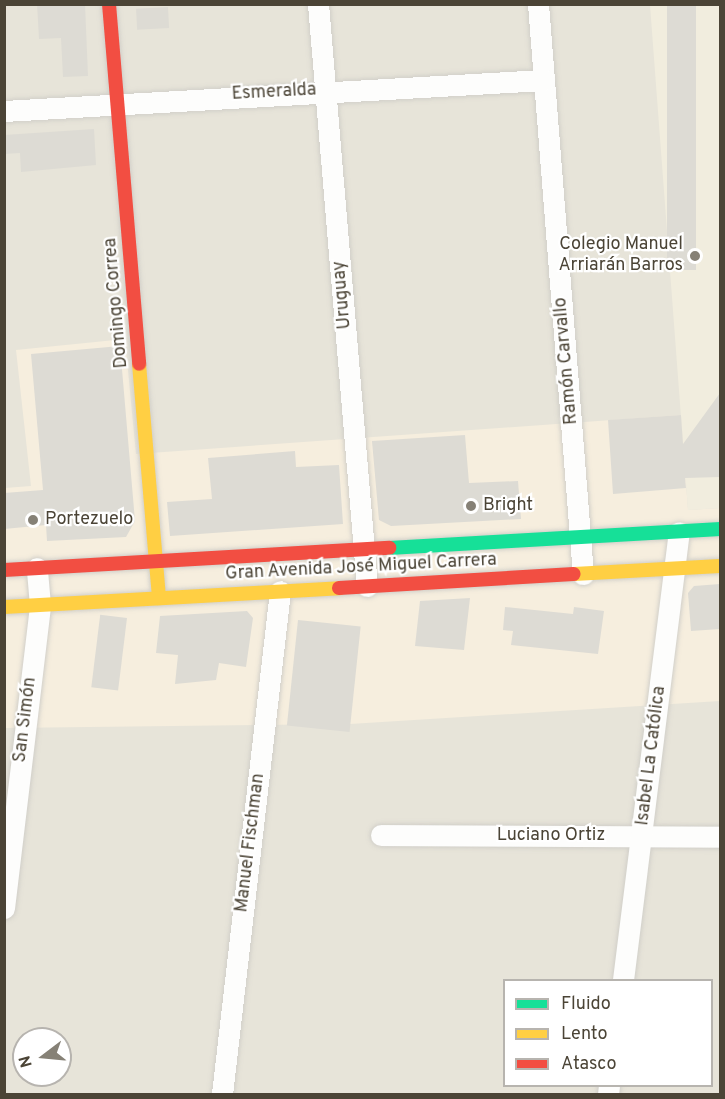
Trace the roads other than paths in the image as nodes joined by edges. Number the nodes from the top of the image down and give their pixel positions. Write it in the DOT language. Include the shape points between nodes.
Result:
graph roads {
  1 [pos="109,4"];
  2 [pos="318,4"];
  3 [pos="538,4"];
  4 [pos="544,80"];
  5 [pos="326,90"];
  6 [pos="118,102"];
  7 [pos="4,111"];
  8 [pos="720,529"];
  9 [pos="680,532"];
  10 [pos="582,537"];
  11 [pos="364,549"];
  12 [pos="156,561"];
  13 [pos="720,566"];
  14 [pos="37,568"];
  15 [pos="676,568"];
  16 [pos="4,570"];
  17 [pos="584,574"];
  18 [pos="367,586"];
  19 [pos="280,591"];
  20 [pos="159,598"];
  21 [pos="40,605"];
  22 [pos="4,607"];
  23 [pos="381,835"];
  24 [pos="642,836"];
  25 [pos="720,837"];
  26 [pos="4,908"];
  27 [pos="623,979"];
  28 [pos="222,1095"];
  1 -- 6 [label="main road, Domingo Correa"];
  2 -- 5 [label="street, Uruguay"];
  3 -- 4 [label="street, Ramón Carvallo"];
  4 -- 5 [label="street, Esmeralda"];
  4 -- 10 [label="street, Ramón Carvallo"];
  5 -- 6 [label="street, Esmeralda"];
  5 -- 11 [label="street, Uruguay"];
  6 -- 7 [label="street, Esmeralda"];
  6 -- 12 [label="main road, Domingo Correa"];
  8 -- 9 [label="main road, Gran Avenida José Miguel Carrera"];
  9 -- 10 [label="main road, Gran Avenida José Miguel Carrera"];
  9 -- 15 [label="street, Isabel La Católica"];
  10 -- 11 [label="main road, Gran Avenida José Miguel Carrera"];
  10 -- 17 [label="street, Ramón Carvallo"];
  11 -- 12 [label="main road, Gran Avenida José Miguel Carrera"];
  11 -- 18 [label="street, Uruguay"];
  12 -- 14 [label="main road, Gran Avenida José Miguel Carrera"];
  12 -- 20 [label="main road, Domingo Correa"];
  13 -- 15 [label="main road, Gran Avenida José Miguel Carrera"];
  14 -- 16 [label="main road, Gran Avenida José Miguel Carrera"];
  14 -- 21 [label="street, San Simón"];
  15 -- 17 [label="main road, Gran Avenida José Miguel Carrera"];
  15 -- 24 [label="street, Isabel La Católica"];
  17 -- 18 [label="main road, Gran Avenida José Miguel Carrera"];
  18 -- 19 [label="main road, Gran Avenida José Miguel Carrera"];
  19 -- 20 [label="main road, Gran Avenida José Miguel Carrera"];
  19 -- 28 [label="street, Manuel Fischman"];
  20 -- 21 [label="main road, Gran Avenida José Miguel Carrera"];
  21 -- 22 [label="main road, Gran Avenida José Miguel Carrera"];
  21 -- 26 [label="street, San Simón"];
  23 -- 24 [label="street, Luciano Ortiz"];
  24 -- 25 [label="street, Luciano Ortiz"];
  24 -- 27 [label="street, Isabel La Católica"];
}
